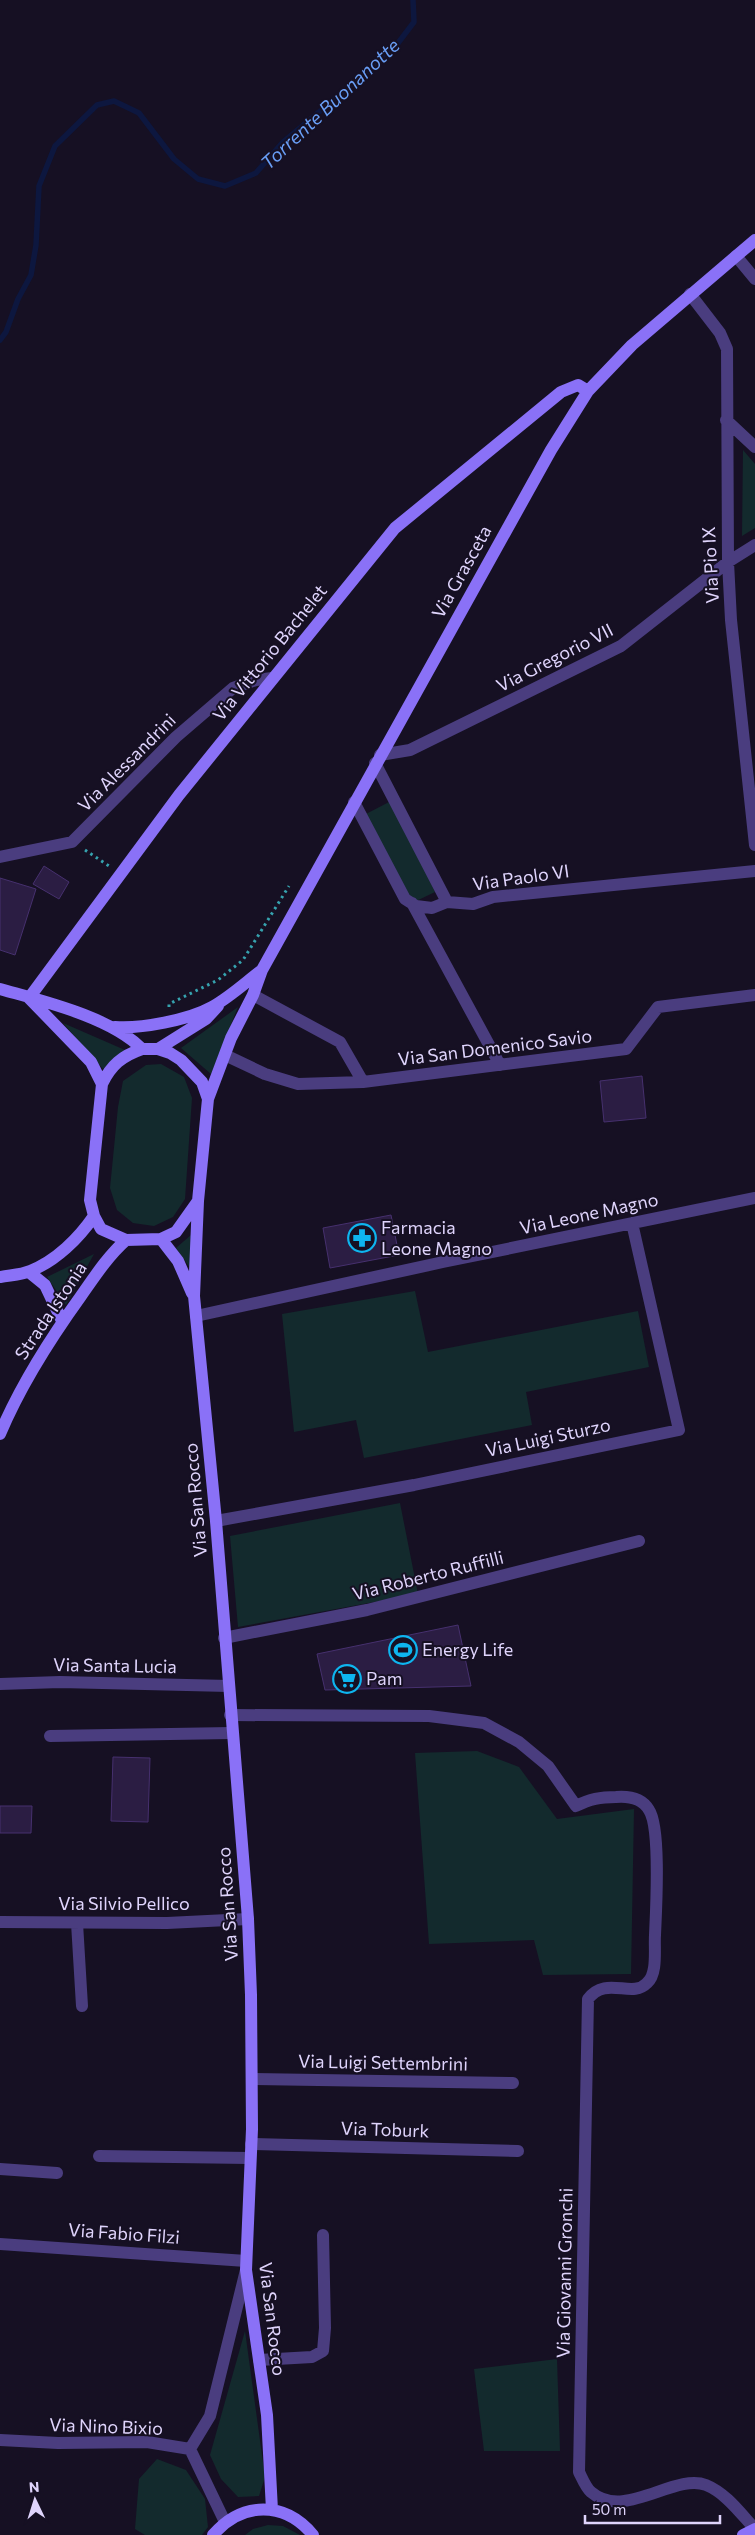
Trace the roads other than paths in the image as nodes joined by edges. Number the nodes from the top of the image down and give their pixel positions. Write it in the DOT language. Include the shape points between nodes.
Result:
graph roads {
  1 [pos="755,240"];
  2 [pos="736,256"];
  3 [pos="755,279"];
  4 [pos="690,294"];
  5 [pos="588,391"];
  6 [pos="726,420"];
  7 [pos="755,447"];
  8 [pos="755,545"];
  9 [pos="728,562"];
  10 [pos="272,678"];
  11 [pos="378,759"];
  12 [pos="752,781"];
  13 [pos="354,802"];
  14 [pos="755,845"];
  15 [pos="0,857"];
  16 [pos="755,871"];
  17 [pos="446,902"];
  18 [pos="412,904"];
  19 [pos="262,970"];
  20 [pos="0,989"];
  21 [pos="253,995"];
  22 [pos="755,995"];
  23 [pos="29,998"];
  24 [pos="222,1000"];
  25 [pos="110,1027"];
  26 [pos="158,1049"];
  27 [pos="142,1050"];
  28 [pos="225,1055"];
  29 [pos="500,1065"];
  30 [pos="363,1082"];
  31 [pos="102,1084"];
  32 [pos="208,1099"];
  33 [pos="755,1198"];
  34 [pos="198,1201"];
  35 [pos="94,1216"];
  36 [pos="632,1223"];
  37 [pos="162,1239"];
  38 [pos="126,1240"];
  39 [pos="29,1272"];
  40 [pos="0,1277"];
  41 [pos="194,1296"];
  42 [pos="196,1316"];
  43 [pos="62,1321"];
  44 [pos="0,1434"];
  45 [pos="216,1521"];
  46 [pos="639,1541"];
  47 [pos="224,1638"];
  48 [pos="0,1684"];
  49 [pos="228,1686"];
  50 [pos="230,1715"];
  51 [pos="231,1733"];
  52 [pos="50,1736"];
  53 [pos="248,1919"];
  54 [pos="0,1922"];
  55 [pos="77,1922"];
  56 [pos="82,2006"];
  57 [pos="253,2078"];
  58 [pos="513,2084"];
  59 [pos="251,2144"];
  60 [pos="518,2151"];
  61 [pos="99,2156"];
  62 [pos="250,2158"];
  63 [pos="0,2169"];
  64 [pos="57,2173"];
  65 [pos="323,2235"];
  66 [pos="0,2244"];
  67 [pos="246,2266"];
  68 [pos="259,2360"];
  69 [pos="0,2440"];
  70 [pos="190,2449"];
  71 [pos="272,2510"];
  72 [pos="225,2522"];
  73 [pos="755,2529"];
  74 [pos="213,2535"];
  75 [pos="313,2535"];
  76 [pos="743,2535"];
  1 -- 2 [label="street, Via Grasceta"];
  2 -- 3 [label="street"];
  2 -- 4 [label="street, Via Grasceta"];
  4 -- 5 [label="street, Via Grasceta" via="632,345"];
  4 -- 6 [label="street, Via Pio IX" via="720,333 727,349"];
  5 -- 10 [label="street, Via Vittorio Bachelet" via="578,385 561,392 395,528"];
  5 -- 11 [label="street, Via Grasceta" via="551,450"];
  6 -- 7 [label="street"];
  6 -- 9 [label="street, Via Pio IX"];
  8 -- 9 [label="street, Via Gregorio VII"];
  9 -- 11 [label="street, Via Gregorio VII" via="621,646 410,750"];
  9 -- 12 [label="street, Via Pio IX" via="731,620"];
  10 -- 15 [label="street, Via Alessandrini" via="233,688 176,737 72,842"];
  10 -- 23 [label="street, Via Vittorio Bachelet"];
  11 -- 13 [label="street, Via Grasceta"];
  11 -- 17 [label="street"];
  12 -- 14 [label="street, Via Pio IX"];
  13 -- 18 [label="street" via="405,900"];
  13 -- 19 [label="street, Via Grasceta"];
  16 -- 17 [label="street, Via Paolo VI" via="503,896 473,904"];
  17 -- 18 [label="street, Via Paolo VI" via="432,908"];
  18 -- 29 [label="street"];
  19 -- 21 [label="street, Via Grasceta"];
  19 -- 24 [label="street"];
  20 -- 23 [label="street"];
  21 -- 28 [label="street, Via Grasceta"];
  21 -- 30 [label="street" via="340,1042"];
  22 -- 29 [label="street, Via San Domenico Savio" via="658,1007 626,1049"];
  23 -- 25 [label="street" via="43,1000"];
  23 -- 31 [label="street" via="91,1062"];
  24 -- 25 [label="street" via="191,1015 131,1029"];
  24 -- 26 [label="street" via="206,1019"];
  25 -- 27 [label="street" via="126,1035"];
  26 -- 27 [label="street"];
  26 -- 32 [label="street" via="181,1060 194,1072"];
  27 -- 31 [label="street" via="118,1060"];
  28 -- 30 [label="street, Via San Domenico Savio" via="265,1074 298,1084"];
  28 -- 32 [label="street, Via Grasceta"];
  29 -- 30 [label="street, Via San Domenico Savio"];
  31 -- 35 [label="street" via="90,1200"];
  32 -- 34 [label="street"];
  33 -- 36 [label="street, Via Leone Magno"];
  34 -- 37 [label="street" via="176,1232"];
  34 -- 41 [label="street"];
  35 -- 38 [label="street" via="101,1229"];
  35 -- 39 [label="street" via="80,1235"];
  36 -- 42 [label="street, Via Leone Magno"];
  36 -- 45 [label="street, Via Luigi Sturzo" via="680,1430 414,1485"];
  37 -- 38 [label="street"];
  37 -- 41 [label="street" via="178,1261"];
  38 -- 43 [label="street, Strada Istonia" via="112,1253"];
  39 -- 40 [label="street"];
  39 -- 43 [label="street" via="45,1285"];
  41 -- 42 [label="street, Via San Rocco"];
  42 -- 45 [label="street, Via San Rocco"];
  43 -- 44 [label="street, Strada Istonia" via="15,1398"];
  45 -- 47 [label="street, Via San Rocco"];
  46 -- 47 [label="street, Via Roberto Ruffilli" via="367,1610"];
  47 -- 49 [label="street, Via San Rocco"];
  48 -- 49 [label="street, Via Santa Lucia" via="60,1682"];
  49 -- 50 [label="street, Via San Rocco"];
  50 -- 51 [label="street, Via San Rocco"];
  50 -- 73 [label="street, Via Giovanni Gronchi" via="429,1716 484,1723 519,1742 548,1766 576,1806 591,1798 626,1796 641,1800 649,1809 654,1820 656,1916 653,1974 647,1984 637,1988 604,1987 594,1991 588,1999 579,2472 591,2492 611,2502 632,2500 684,2485 705,2485 724,2496"];
  51 -- 52 [label="street"];
  51 -- 53 [label="street, Via San Rocco"];
  53 -- 55 [label="street, Via Silvio Pellico" via="167,1923"];
  53 -- 57 [label="street, Via San Rocco"];
  54 -- 55 [label="street, Via Silvio Pellico"];
  55 -- 56 [label="street"];
  57 -- 58 [label="street, Via Luigi Settembrini"];
  57 -- 59 [label="street, Via San Rocco"];
  59 -- 60 [label="street, Via Toburk"];
  59 -- 62 [label="street, Via San Rocco"];
  61 -- 62 [label="street"];
  62 -- 67 [label="street, Via San Rocco"];
  63 -- 64 [label="street"];
  65 -- 68 [label="street" via="323,2351 312,2358"];
  66 -- 67 [label="street, Via Fabio Filzi"];
  67 -- 68 [label="street, Via San Rocco"];
  67 -- 70 [label="street" via="210,2416"];
  68 -- 71 [label="street, Via San Rocco"];
  69 -- 70 [label="street, Via Nino Bixio" via="58,2444 147,2442"];
  70 -- 72 [label="street"];
  71 -- 72 [label="street" via="239,2514"];
  71 -- 75 [label="street" via="304,2524"];
  72 -- 74 [label="street"];
  73 -- 76 [label="street"];
}
